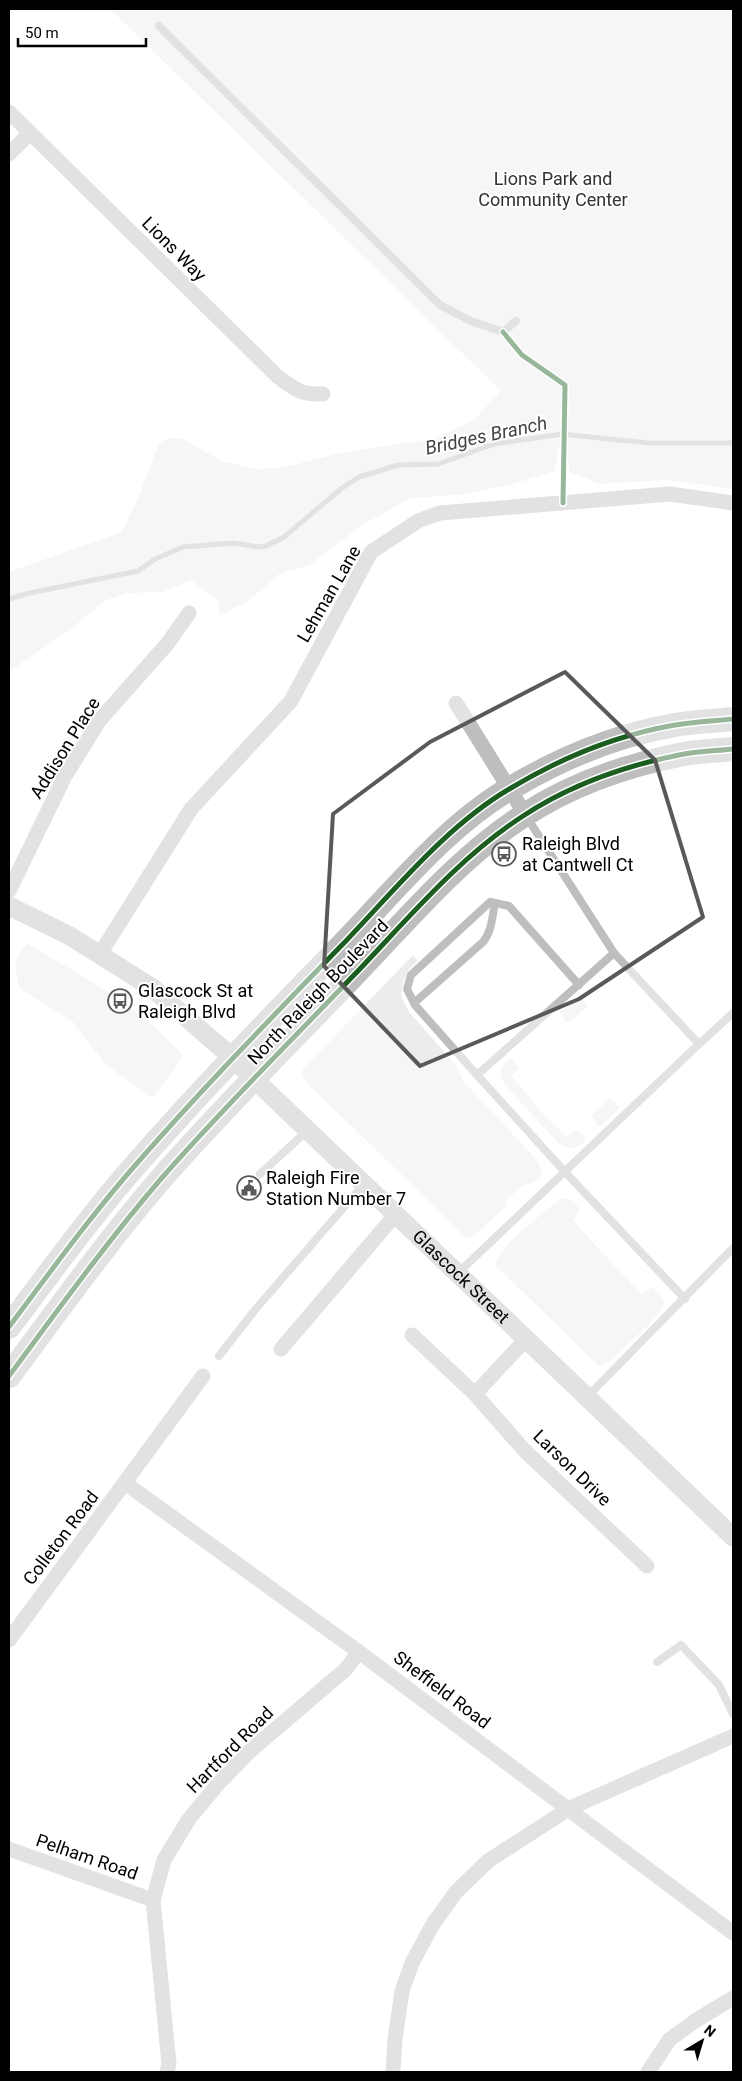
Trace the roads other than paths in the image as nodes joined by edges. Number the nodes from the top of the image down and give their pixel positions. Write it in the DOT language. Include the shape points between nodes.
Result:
graph roads {
  1 [pos="159,26"];
  2 [pos="9,112"];
  3 [pos="30,133"];
  4 [pos="9,154"];
  5 [pos="516,321"];
  6 [pos="323,394"];
  7 [pos="733,503"];
  8 [pos="189,613"];
  9 [pos="456,703"];
  10 [pos="733,719"];
  11 [pos="733,749"];
  12 [pos="509,789"];
  13 [pos="525,814"];
  14 [pos="9,891"];
  15 [pos="495,903"];
  16 [pos="9,906"];
  17 [pos="614,952"];
  18 [pos="100,954"];
  19 [pos="579,984"];
  20 [pos="414,1003"];
  21 [pos="733,1013"];
  22 [pos="699,1044"];
  23 [pos="234,1058"];
  24 [pos="477,1075"];
  25 [pos="254,1078"];
  26 [pos="308,1129"];
  27 [pos="565,1172"];
  28 [pos="260,1174"];
  29 [pos="364,1184"];
  30 [pos="396,1214"];
  31 [pos="733,1248"];
  32 [pos="457,1274"];
  33 [pos="684,1299"];
  34 [pos="9,1327"];
  35 [pos="412,1335"];
  36 [pos="525,1340"];
  37 [pos="281,1349"];
  38 [pos="219,1356"];
  39 [pos="9,1376"];
  40 [pos="203,1376"];
  41 [pos="475,1394"];
  42 [pos="586,1398"];
  43 [pos="126,1483"];
  44 [pos="733,1536"];
  45 [pos="647,1566"];
  46 [pos="9,1640"];
  47 [pos="359,1652"];
  48 [pos="657,1662"];
  49 [pos="733,1714"];
  50 [pos="733,1736"];
  51 [pos="570,1808"];
  52 [pos="9,1850"];
  53 [pos="153,1900"];
  54 [pos="733,1933"];
  55 [pos="733,1998"];
  56 [pos="168,2072"];
  57 [pos="393,2072"];
  58 [pos="648,2072"];
  1 -- 5 [label="lane" via="440,305 471,322 503,332"];
  2 -- 3 [label="street, Lions Way"];
  3 -- 4 [label="street"];
  3 -- 6 [label="street, Lions Way" via="278,376 307,395"];
  7 -- 18 [label="street, Lehman Lane" via="670,494 440,513 418,521 372,552 291,701 191,809"];
  8 -- 14 [label="street, Addison Place" via="168,643 99,721 65,776"];
  9 -- 12 [label="street"];
  10 -- 12 [label="main road, North Raleigh Boulevard" via="675,725 609,742 564,759"];
  11 -- 13 [label="main road, North Raleigh Boulevard" via="681,754 618,771 576,786"];
  12 -- 13 [label="street"];
  12 -- 23 [label="main road, North Raleigh Boulevard" via="475,812 437,847"];
  13 -- 17 [label="lane"];
  13 -- 25 [label="main road, North Raleigh Boulevard" via="493,836 457,869"];
  15 -- 19 [label="lane" via="509,906"];
  15 -- 20 [label="lane" via="490,933 483,942"];
  15 -- 20 [label="lane" via="490,902 411,975 407,989"];
  16 -- 18 [label="street, Glascock Street"];
  17 -- 19 [label="lane"];
  17 -- 22 [label="lane"];
  18 -- 23 [label="street, Glascock Street" via="151,986"];
  19 -- 24 [label="lane"];
  20 -- 24 [label="lane"];
  21 -- 22 [label="lane"];
  22 -- 27 [label="lane"];
  23 -- 25 [label="street, Glascock Street"];
  23 -- 34 [label="main road, North Raleigh Boulevard" via="138,1162 78,1234"];
  24 -- 27 [label="lane"];
  25 -- 26 [label="street, Glascock Street"];
  25 -- 39 [label="main road, North Raleigh Boulevard" via="160,1181 101,1253"];
  26 -- 28 [label="lane"];
  26 -- 29 [label="street, Glascock Street"];
  27 -- 32 [label="lane"];
  27 -- 33 [label="lane"];
  29 -- 30 [label="street, Glascock Street"];
  29 -- 38 [label="lane"];
  30 -- 32 [label="street, Glascock Street"];
  30 -- 37 [label="street"];
  31 -- 33 [label="lane"];
  32 -- 36 [label="street, Glascock Street"];
  33 -- 42 [label="lane"];
  35 -- 41 [label="street, Larson Drive"];
  36 -- 41 [label="street"];
  36 -- 42 [label="street, Glascock Street"];
  40 -- 43 [label="street, Colleton Road"];
  41 -- 45 [label="street, Larson Drive" via="524,1450"];
  42 -- 44 [label="street, Glascock Street"];
  43 -- 46 [label="street, Colleton Road"];
  43 -- 47 [label="street, Sheffield Road"];
  47 -- 51 [label="street, Sheffield Road"];
  47 -- 53 [label="street, Hartford Road" via="345,1670 252,1750 218,1784 189,1819 164,1860"];
  48 -- 49 [label="lane" via="680,1645 719,1685"];
  50 -- 51 [label="street"];
  51 -- 54 [label="street, Sheffield Road"];
  51 -- 57 [label="street" via="488,1862 456,1892 433,1924 412,1963 402,1991"];
  52 -- 53 [label="street, Pelham Road"];
  53 -- 56 [label="street, Hartford Road" via="170,2064"];
  55 -- 58 [label="street" via="670,2038"];
}
